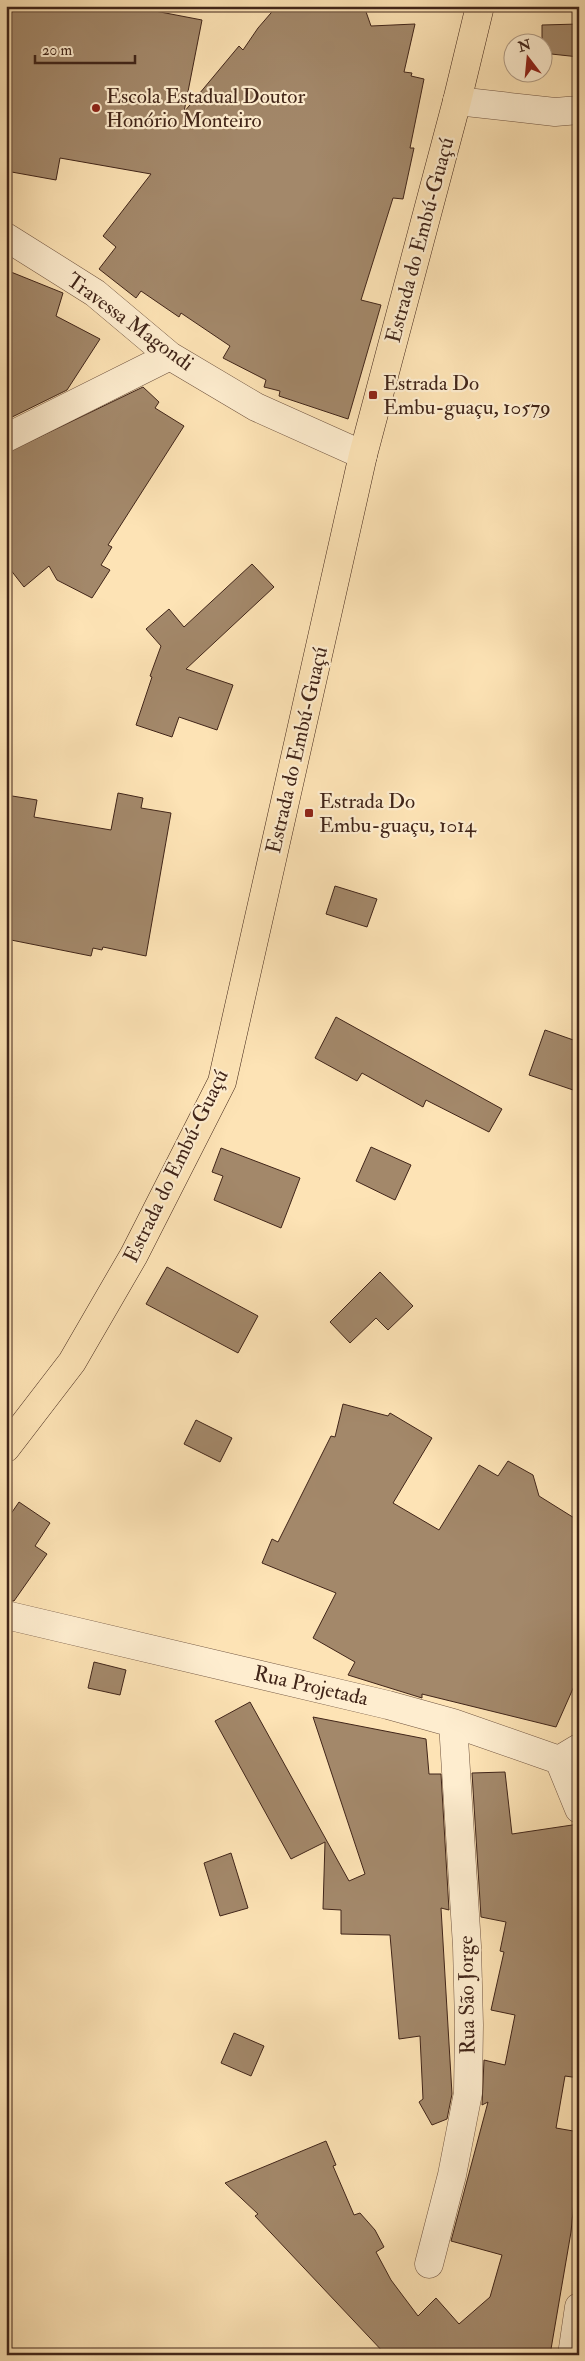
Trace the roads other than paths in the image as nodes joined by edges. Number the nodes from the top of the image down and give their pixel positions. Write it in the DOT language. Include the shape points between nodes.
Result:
graph roads {
  1 [pos="480,6"];
  2 [pos="457,101"];
  3 [pos="579,110"];
  4 [pos="6,237"];
  5 [pos="170,356"];
  6 [pos="6,438"];
  7 [pos="363,456"];
  8 [pos="6,1448"];
  9 [pos="6,1615"];
  10 [pos="453,1722"];
  11 [pos="569,1754"];
  12 [pos="579,1809"];
  13 [pos="428,2264"];
  14 [pos="579,2307"];
  15 [pos="572,2355"];
  1 -- 2 [label="main road, Estrada do Embú-Guaçú"];
  2 -- 3 [label="street" via="555,112"];
  2 -- 7 [label="main road, Estrada do Embú-Guaçú"];
  4 -- 5 [label="street, Travessa Magondi" via="95,293"];
  5 -- 6 [label="street"];
  5 -- 7 [label="street, Travessa Magondi" via="256,407"];
  7 -- 8 [label="main road, Estrada do Embú-Guaçú" via="222,1082 134,1255 72,1362"];
  9 -- 10 [label="street, Rua Projetada"];
  10 -- 11 [label="street, Rua Projetada"];
  10 -- 13 [label="street, Rua São Jorge" via="467,1946 468,2093 452,2175"];
  11 -- 12 [label="street, Rua Projetada"];
  14 -- 15 [label="street"];
}
